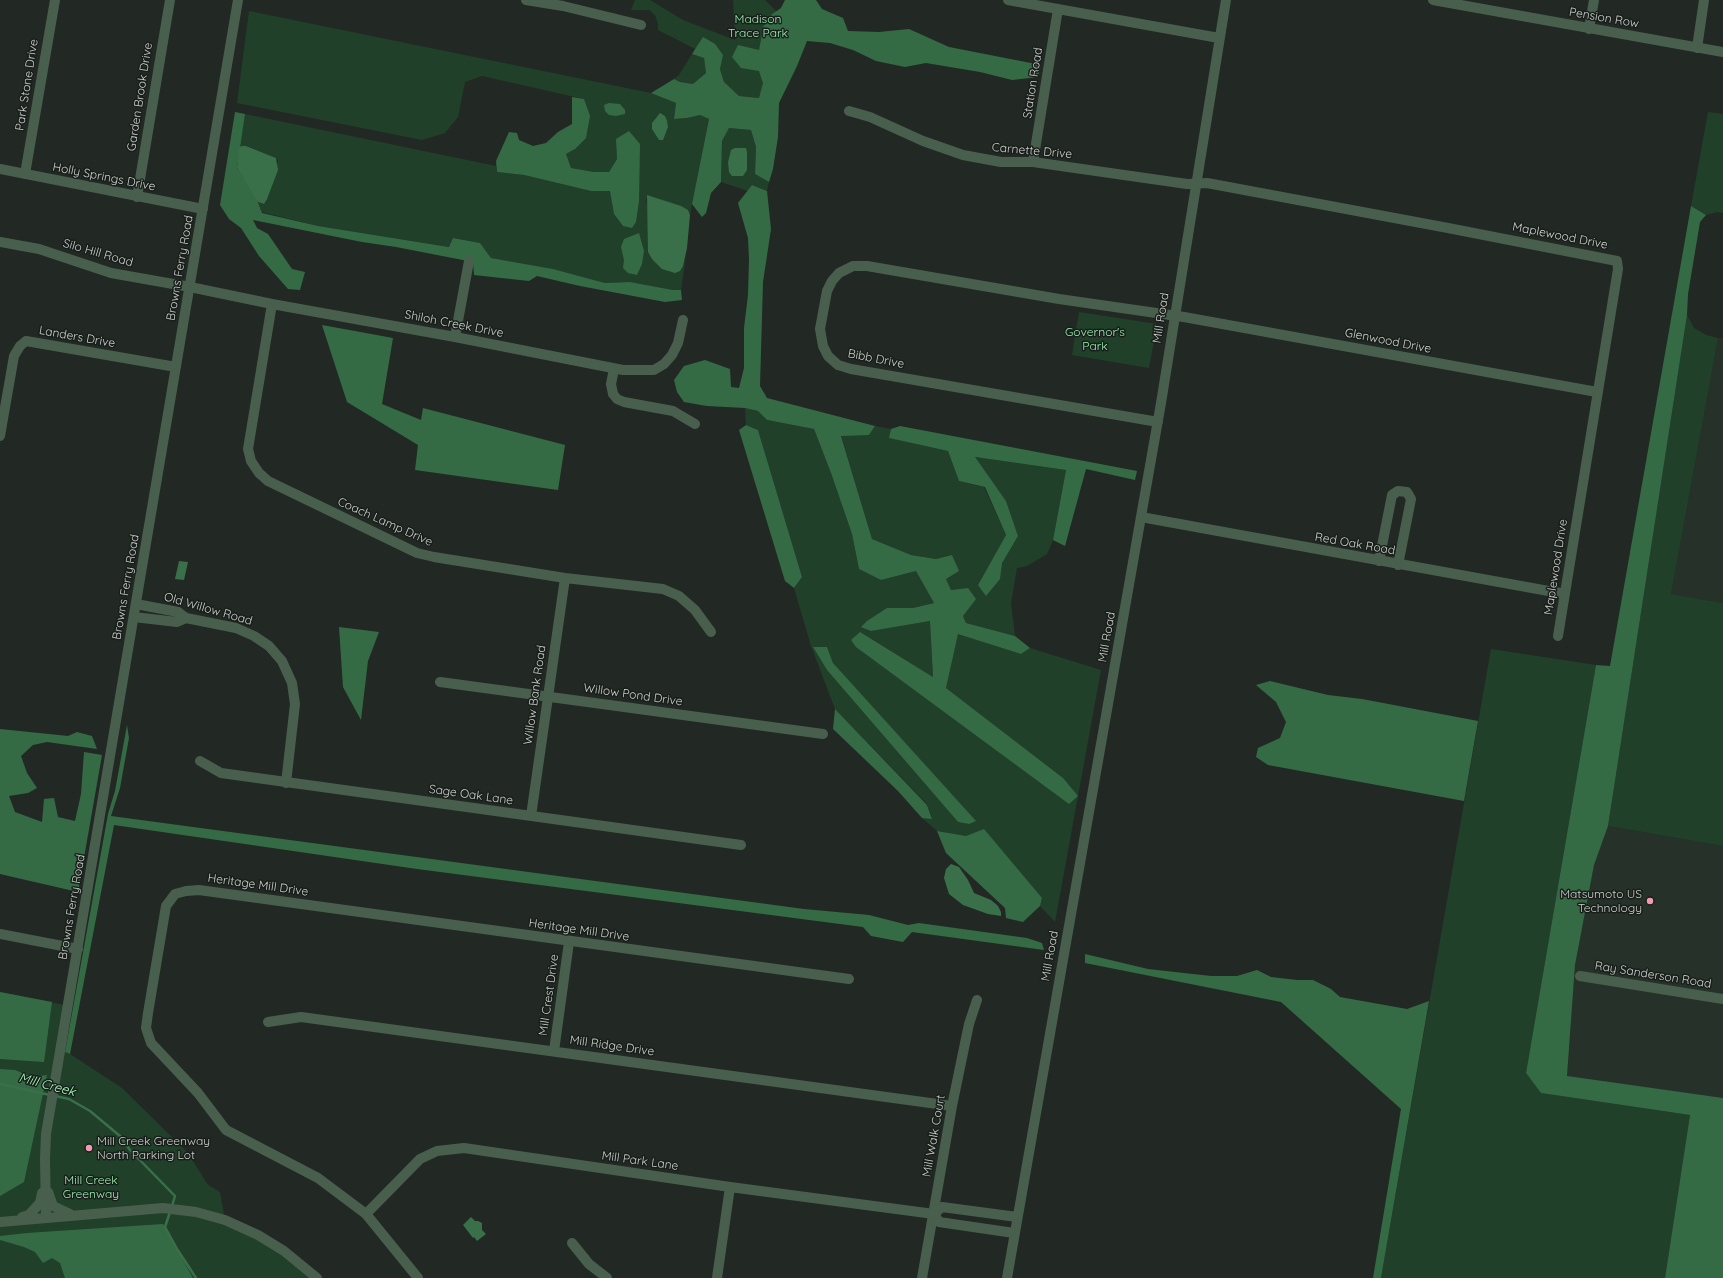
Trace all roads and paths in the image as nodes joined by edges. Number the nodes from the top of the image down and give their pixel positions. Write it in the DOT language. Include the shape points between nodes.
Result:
graph roads {
  1 [pos="55,0"];
  2 [pos="170,0"];
  3 [pos="238,0"];
  4 [pos="526,0"];
  5 [pos="1008,0"];
  6 [pos="1226,0"];
  7 [pos="1433,0"];
  8 [pos="1594,0"];
  9 [pos="1704,0"];
  10 [pos="1446,1"];
  11 [pos="570,4"];
  12 [pos="1058,10"];
  13 [pos="641,25"];
  14 [pos="1589,28"];
  15 [pos="1219,38"];
  16 [pos="1696,48"];
  17 [pos="1723,52"];
  18 [pos="850,111"];
  19 [pos="1033,162"];
  20 [pos="0,169"];
  21 [pos="26,174"];
  22 [pos="1196,183"];
  23 [pos="137,197"];
  24 [pos="203,209"];
  25 [pos="0,242"];
  26 [pos="469,261"];
  27 [pos="190,287"];
  28 [pos="272,304"];
  29 [pos="1175,315"];
  30 [pos="683,320"];
  31 [pos="455,337"];
  32 [pos="176,367"];
  33 [pos="614,369"];
  34 [pos="1597,392"];
  35 [pos="1158,422"];
  36 [pos="695,424"];
  37 [pos="0,436"];
  38 [pos="1141,517"];
  39 [pos="1379,561"];
  40 [pos="1398,565"];
  41 [pos="564,578"];
  42 [pos="1565,594"];
  43 [pos="136,604"];
  44 [pos="134,617"];
  45 [pos="186,618"];
  46 [pos="711,632"];
  47 [pos="1558,636"];
  48 [pos="440,682"];
  49 [pos="549,696"];
  50 [pos="823,734"];
  51 [pos="200,761"];
  52 [pos="286,782"];
  53 [pos="531,816"];
  54 [pos="741,845"];
  55 [pos="0,934"];
  56 [pos="569,942"];
  57 [pos="78,949"];
  58 [pos="1580,976"];
  59 [pos="849,980"];
  60 [pos="1723,999"];
  61 [pos="977,1000"];
  62 [pos="268,1022"];
  63 [pos="554,1051"];
  64 [pos="952,1106"];
  65 [pos="45,1180"];
  66 [pos="730,1187"];
  67 [pos="366,1214"];
  68 [pos="934,1214"];
  69 [pos="73,1215"];
  70 [pos="46,1217"];
  71 [pos="1017,1217"];
  72 [pos="13,1220"];
  73 [pos="0,1222"];
  74 [pos="1014,1233"];
  75 [pos="572,1243"];
  76 [pos="414,1276"];
  77 [pos="317,1278"];
  78 [pos="607,1278"];
  79 [pos="717,1278"];
  80 [pos="922,1278"];
  81 [pos="1007,1278"];
  1 -- 21 [label="street, Park Stone Drive"];
  2 -- 23 [label="street, Garden Brook Drive"];
  3 -- 24 [label="street, Browns Ferry Road"];
  4 -- 11 [label="street"];
  5 -- 12 [label="street"];
  6 -- 15 [label="street, Mill Road"];
  7 -- 10 [label="street, Pension Row"];
  8 -- 14 [label="street"];
  9 -- 16 [label="street"];
  10 -- 14 [label="street, Pension Row"];
  11 -- 13 [label="street"];
  12 -- 15 [label="street"];
  12 -- 19 [label="street, Station Road"];
  14 -- 16 [label="street, Pension Row"];
  15 -- 22 [label="street, Mill Road"];
  16 -- 17 [label="street, Pension Row"];
  18 -- 19 [label="street, Carnette Drive" via="870,117 923,142 963,155 1001,162"];
  19 -- 22 [label="street, Carnette Drive" via="1187,184"];
  20 -- 21 [label="street, Holly Springs Drive"];
  21 -- 23 [label="street, Holly Springs Drive"];
  22 -- 29 [label="street, Mill Road"];
  22 -- 34 [label="street, Maplewood Drive" via="1616,261 1618,269"];
  23 -- 24 [label="street, Holly Springs Drive"];
  24 -- 27 [label="street, Browns Ferry Road"];
  25 -- 27 [label="street, Silo Hill Road" via="39,249 111,273"];
  26 -- 31 [label="street"];
  27 -- 28 [label="street, Shiloh Creek Drive"];
  27 -- 32 [label="street, Browns Ferry Road"];
  28 -- 31 [label="street, Shiloh Creek Drive"];
  28 -- 41 [label="street, Coach Lamp Drive" via="248,449 251,461 268,482 417,553"];
  29 -- 34 [label="street, Glenwood Drive"];
  29 -- 35 [label="street, Mill Road"];
  29 -- 35 [label="street, Bibb Drive" via="1059,299 867,266 853,266 839,273 832,281 827,291 820,330 828,356 838,365 851,369"];
  30 -- 33 [label="street, Shiloh Creek Drive" via="678,343 664,364 654,370"];
  31 -- 33 [label="street, Shiloh Creek Drive"];
  32 -- 37 [label="street, Landers Drive" via="26,341 14,356"];
  32 -- 43 [label="street, Browns Ferry Road"];
  33 -- 36 [label="street" via="611,384 617,400 672,411"];
  34 -- 42 [label="street, Maplewood Drive"];
  35 -- 38 [label="street, Mill Road"];
  38 -- 39 [label="street, Red Oak Road"];
  38 -- 71 [label="street, Mill Road"];
  39 -- 40 [label="street, Red Oak Road"];
  39 -- 40 [label="street" via="1392,495 1398,491 1407,492 1411,499"];
  40 -- 42 [label="street, Red Oak Road"];
  41 -- 46 [label="street, Coach Lamp Drive" via="663,589 679,596 696,610"];
  41 -- 49 [label="street, Willow Bank Road"];
  42 -- 47 [label="street, Maplewood Drive"];
  43 -- 44 [label="street, Browns Ferry Road"];
  43 -- 45 [label="street, Old Willow Road" via="178,612"];
  44 -- 45 [label="street" via="177,622"];
  44 -- 57 [label="street, Browns Ferry Road"];
  45 -- 52 [label="street, Old Willow Road" via="236,628 254,636 269,646 282,661 292,683 295,704"];
  48 -- 49 [label="street, Willow Pond Drive"];
  49 -- 50 [label="street, Willow Pond Drive"];
  49 -- 53 [label="street, Willow Bank Road"];
  51 -- 52 [label="street, Sage Oak Lane" via="221,773"];
  52 -- 53 [label="street, Sage Oak Lane"];
  53 -- 54 [label="street, Sage Oak Lane"];
  55 -- 57 [label="street"];
  56 -- 59 [label="street, Heritage Mill Drive"];
  56 -- 63 [label="street, Mill Crest Drive"];
  56 -- 67 [label="street, Heritage Mill Drive" via="199,890 175,894 166,906 146,1028 151,1043 198,1093 226,1130 318,1178"];
  57 -- 65 [label="street, Browns Ferry Road" via="46,1134"];
  58 -- 60 [label="street, Ray Sanderson Road"];
  61 -- 64 [label="street, Mill Walk Court" via="969,1024"];
  62 -- 63 [label="street, Mill Ridge Drive" via="301,1017"];
  63 -- 64 [label="street, Mill Ridge Drive"];
  64 -- 68 [label="street, Mill Walk Court"];
  65 -- 69 [label="street, Browns Ferry Road" via="49,1198 54,1206"];
  65 -- 70 [label="street, Browns Ferry Road"];
  65 -- 72 [label="street, Browns Ferry Road" via="40,1203 29,1215"];
  66 -- 67 [label="street, Mill Park Lane" via="464,1148 437,1151 420,1159"];
  66 -- 68 [label="street, Mill Park Lane"];
  66 -- 79 [label="street"];
  67 -- 76 [label="street, Heritage Mill Drive"];
  68 -- 71 [label="street, Mill Park Lane" via="942,1207"];
  68 -- 74 [label="street, Mill Park Lane" via="939,1222"];
  68 -- 80 [label="street, Mill Walk Court"];
  69 -- 70 [label="street"];
  69 -- 77 [label="street" via="163,1208 196,1212 225,1220 258,1235 284,1251"];
  70 -- 72 [label="street"];
  71 -- 74 [label="street, Mill Road"];
  72 -- 73 [label="street"];
  74 -- 81 [label="street, Mill Road"];
  75 -- 78 [label="street" via="589,1264"];
}
